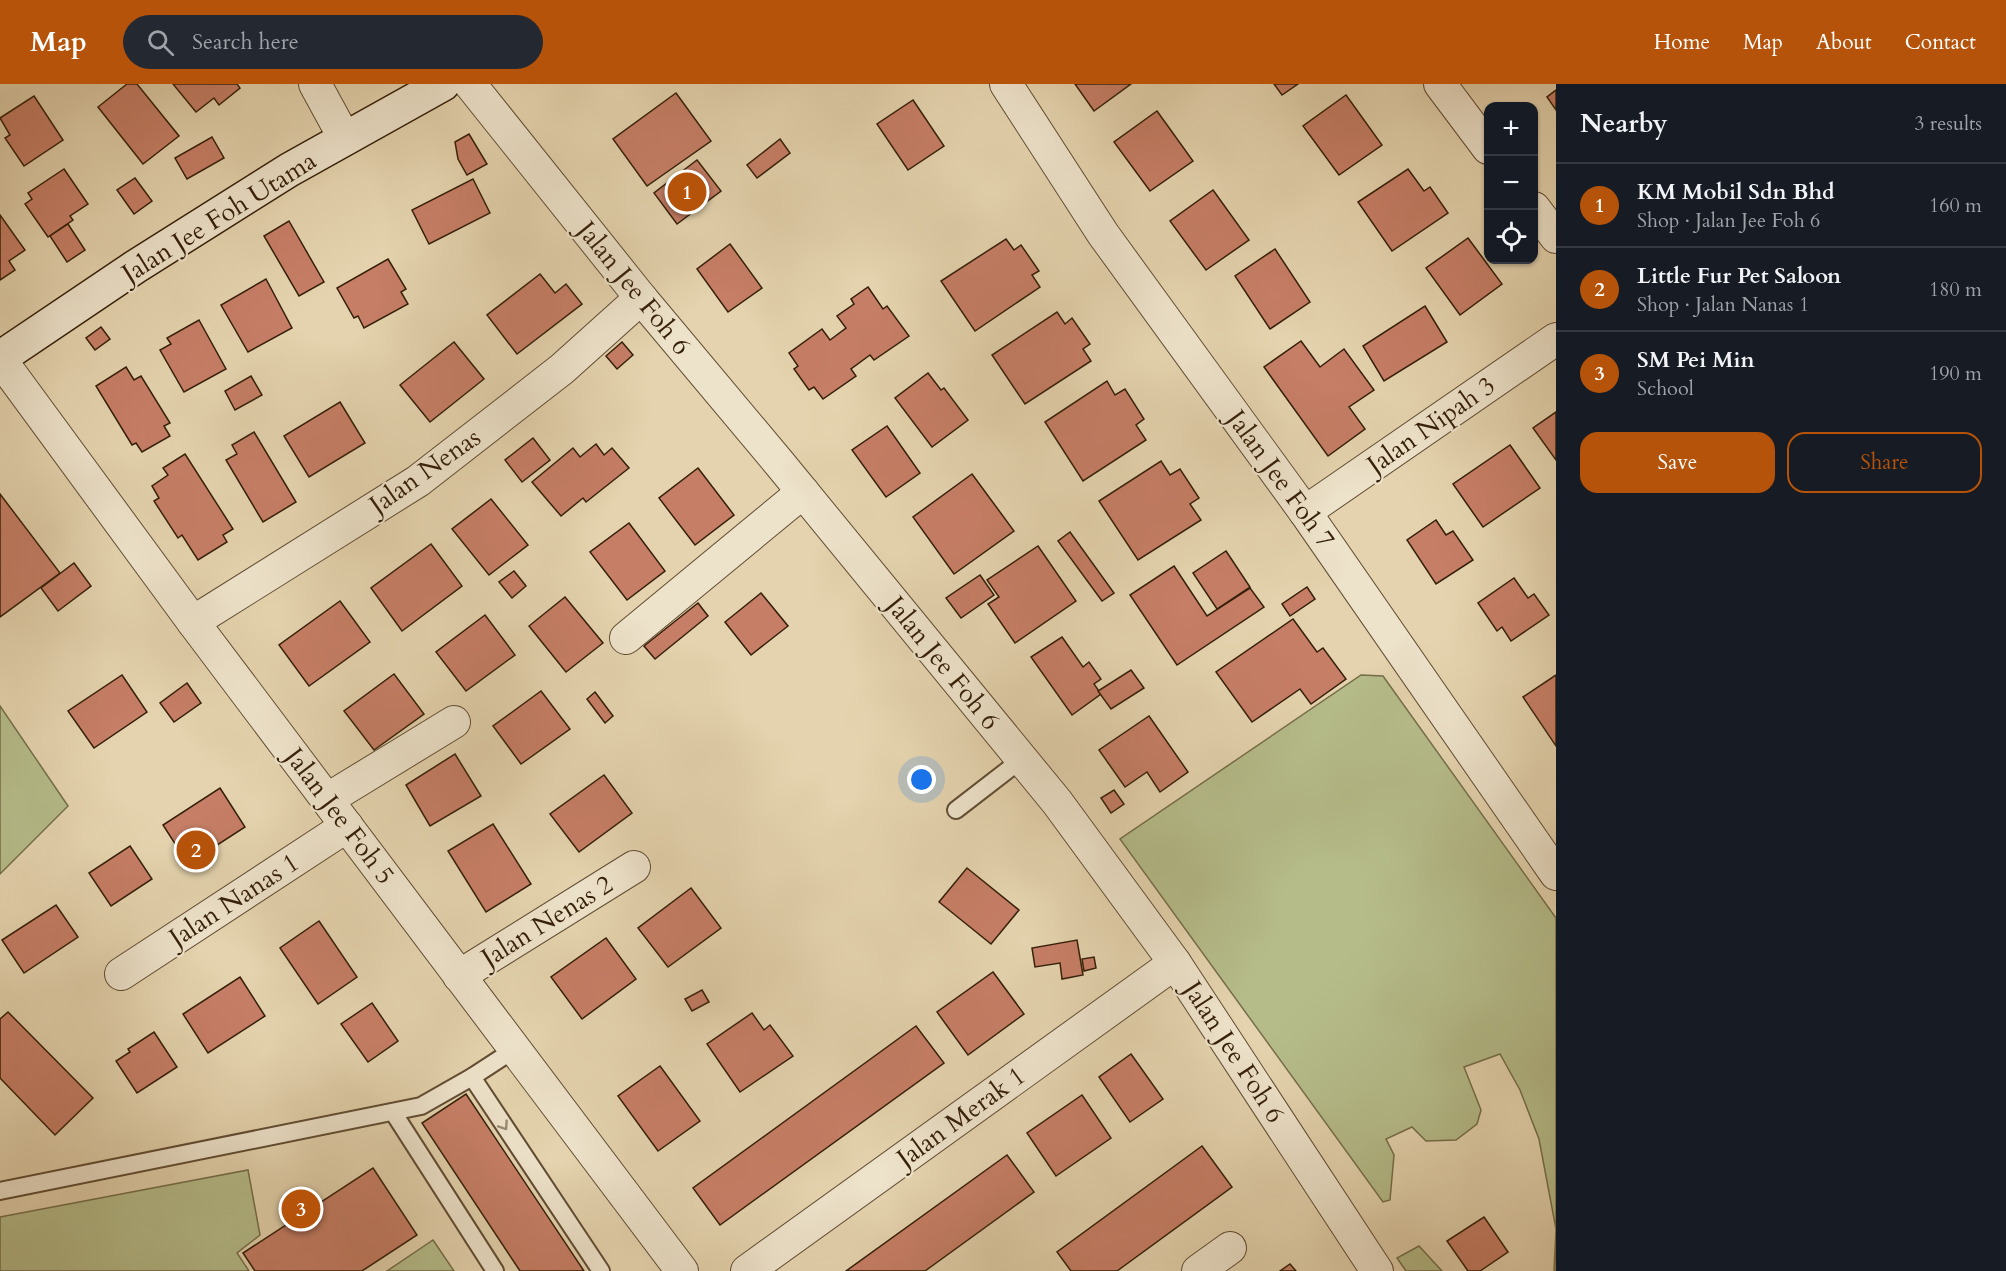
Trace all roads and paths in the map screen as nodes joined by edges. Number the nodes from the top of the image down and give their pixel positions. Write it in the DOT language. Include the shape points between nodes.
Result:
graph roads {
  1 [pos="315,84"];
  2 [pos="443,84"];
  3 [pos="470,84"];
  4 [pos="1006,84"];
  5 [pos="1440,84"];
  6 [pos="345,139"];
  7 [pos="1484,143"];
  8 [pos="1541,205"];
  9 [pos="1556,237"];
  10 [pos="640,298"];
  11 [pos="1556,339"];
  12 [pos="0,359"];
  13 [pos="803,492"];
  14 [pos="1305,512"];
  15 [pos="193,622"];
  16 [pos="626,638"];
  17 [pos="454,722"];
  18 [pos="1022,759"];
  19 [pos="328,799"];
  20 [pos="956,810"];
  21 [pos="347,826"];
  22 [pos="634,867"];
  23 [pos="1556,874"];
  24 [pos="1175,963"];
  25 [pos="121,974"];
  26 [pos="459,976"];
  27 [pos="515,1049"];
  28 [pos="472,1077"];
  29 [pos="393,1112"];
  30 [pos="0,1191"];
  31 [pos="1230,1248"];
  32 [pos="495,1271"];
  33 [pos="601,1271"];
  34 [pos="682,1271"];
  35 [pos="747,1271"];
  36 [pos="1198,1271"];
  37 [pos="1377,1271"];
  1 -- 6 [label="street"];
  2 -- 6 [label="street, Jalan Jee Foh Utama"];
  3 -- 10 [label="street, Jalan Jee Foh 6"];
  4 -- 14 [label="street, Jalan Jee Foh 7" via="1103,234"];
  5 -- 7 [label="street"];
  6 -- 12 [label="street, Jalan Jee Foh Utama" via="145,261"];
  8 -- 9 [label="street"];
  10 -- 13 [label="street, Jalan Jee Foh 6"];
  10 -- 15 [label="street, Jalan Nenas" via="562,369 418,481"];
  11 -- 14 [label="street, Jalan Nipah 3"];
  12 -- 15 [label="street, Jalan Jee Foh 5"];
  13 -- 16 [label="street"];
  13 -- 18 [label="street, Jalan Jee Foh 6"];
  14 -- 23 [label="street, Jalan Jee Foh 7"];
  15 -- 19 [label="street, Jalan Jee Foh 5"];
  17 -- 19 [label="street"];
  18 -- 20 [label="lane"];
  18 -- 24 [label="street, Jalan Jee Foh 6"];
  19 -- 21 [label="street, Jalan Jee Foh 5"];
  21 -- 25 [label="street, Jalan Nanas 1"];
  21 -- 26 [label="street, Jalan Jee Foh 5"];
  22 -- 26 [label="street, Jalan Nenas 2"];
  24 -- 35 [label="street, Jalan Merak 1"];
  24 -- 37 [label="street, Jalan Jee Foh 6"];
  26 -- 27 [label="street, Jalan Jee Foh 5"];
  27 -- 28 [label="lane"];
  27 -- 34 [label="street, Jalan Jee Foh 5"];
  28 -- 29 [label="lane" via="421,1106"];
  28 -- 33 [label="lane, one-way"];
  29 -- 30 [label="lane"];
  29 -- 32 [label="lane"];
  31 -- 36 [label="street"];
}
